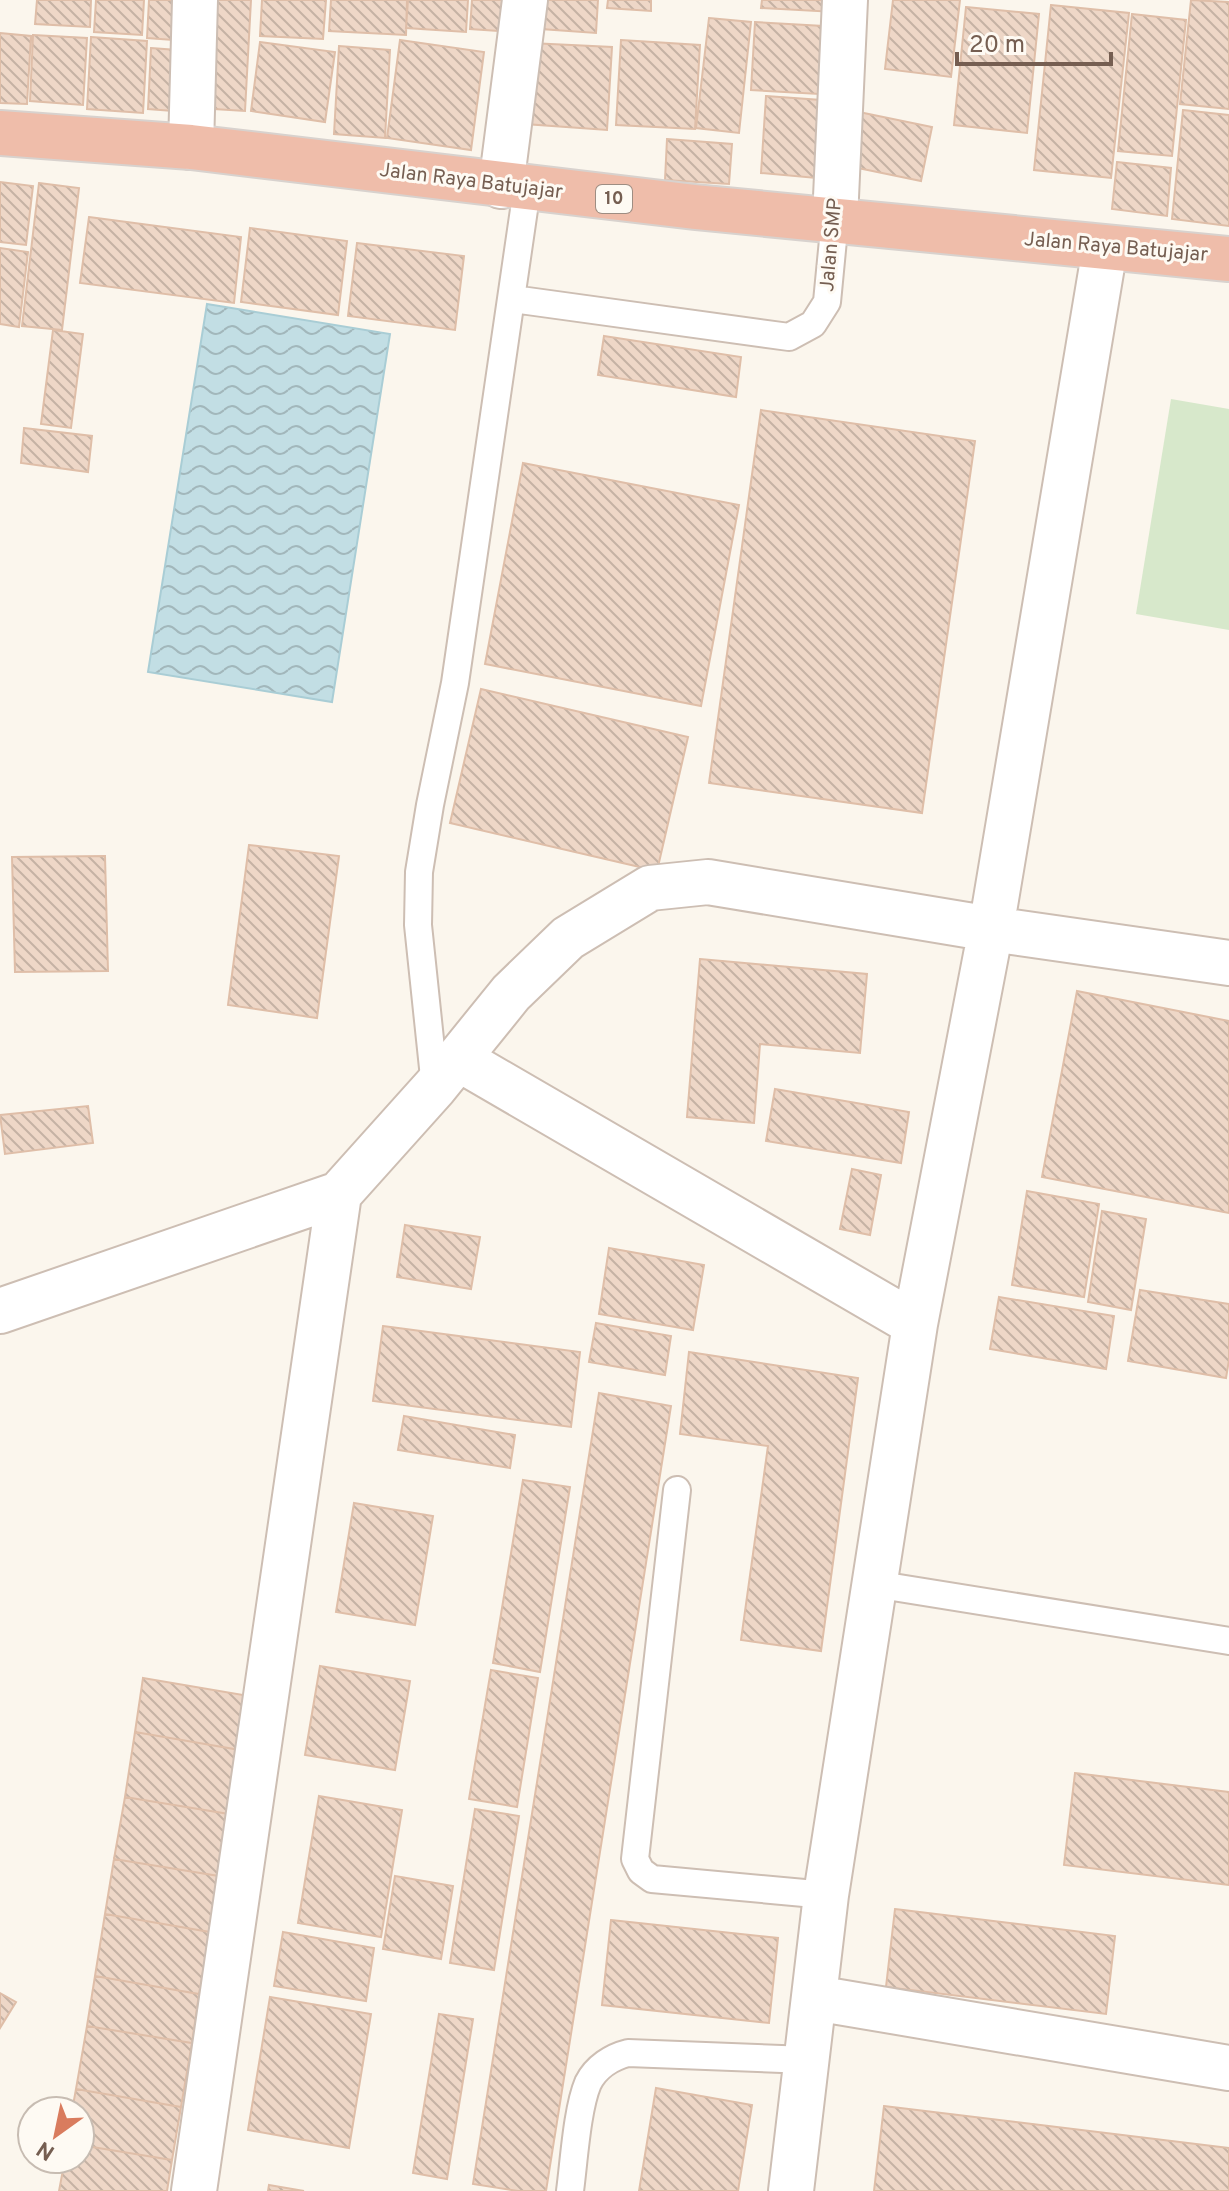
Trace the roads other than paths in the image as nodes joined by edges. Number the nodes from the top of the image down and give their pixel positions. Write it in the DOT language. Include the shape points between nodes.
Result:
graph roads {
  1 [pos="195,0"];
  2 [pos="525,0"];
  3 [pos="845,0"];
  4 [pos="0,133"];
  5 [pos="191,147"];
  6 [pos="514,188"];
  7 [pos="835,219"];
  8 [pos="1105,248"];
  9 [pos="1229,259"];
  10 [pos="513,299"];
  11 [pos="991,929"];
  12 [pos="1229,963"];
  13 [pos="447,1073"];
  14 [pos="339,1194"];
  15 [pos="0,1311"];
  16 [pos="915,1324"];
  17 [pos="677,1490"];
  18 [pos="874,1584"];
  19 [pos="1229,1641"];
  20 [pos="826,1895"];
  21 [pos="815,1998"];
  22 [pos="808,2060"];
  23 [pos="1229,2068"];
  24 [pos="194,2191"];
  25 [pos="570,2191"];
  26 [pos="791,2191"];
  1 -- 5 [label="street"];
  2 -- 6 [label="street"];
  3 -- 7 [label="street, Jalan SMP"];
  4 -- 5 [label="highway, Jalan Raya Batujajar / 10"];
  5 -- 6 [label="highway, Jalan Raya Batujajar / 10"];
  6 -- 7 [label="highway, Jalan Raya Batujajar / 10"];
  6 -- 10 [label="lane"];
  7 -- 8 [label="highway, Jalan Raya Batujajar / 10"];
  7 -- 10 [label="lane, Jalan SMP" via="827,302 813,324 789,337"];
  8 -- 9 [label="highway, Jalan Raya Batujajar / 10"];
  8 -- 11 [label="street"];
  10 -- 13 [label="lane" via="455,683 419,872 418,925"];
  11 -- 12 [label="street"];
  11 -- 13 [label="street" via="708,882 650,888 568,938 511,993"];
  11 -- 16 [label="street"];
  13 -- 14 [label="street"];
  13 -- 16 [label="street"];
  14 -- 15 [label="street"];
  14 -- 24 [label="street"];
  16 -- 18 [label="street"];
  17 -- 20 [label="lane" via="635,1859 652,1879"];
  18 -- 19 [label="lane"];
  18 -- 20 [label="street"];
  20 -- 21 [label="street"];
  21 -- 22 [label="street"];
  21 -- 23 [label="street"];
  22 -- 25 [label="lane" via="628,2053 615,2057 589,2080"];
  22 -- 26 [label="street"];
}
